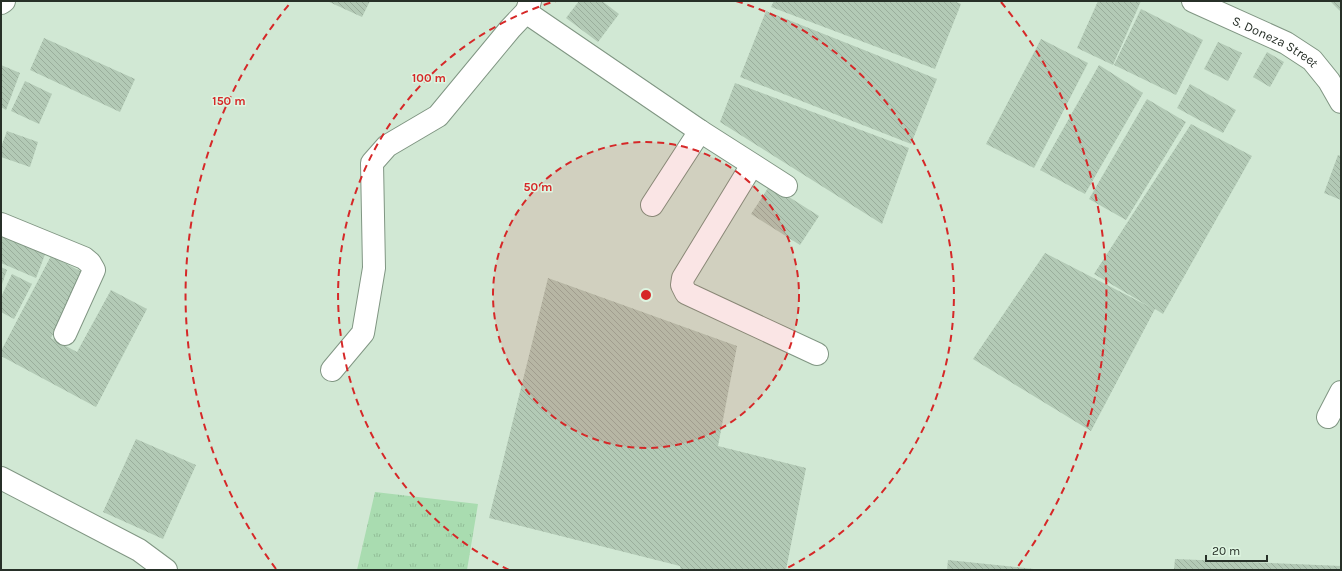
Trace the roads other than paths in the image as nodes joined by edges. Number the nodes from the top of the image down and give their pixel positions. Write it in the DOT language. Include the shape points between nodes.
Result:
graph roads {
  1 [pos="4,1"];
  2 [pos="1193,1"];
  3 [pos="1,3"];
  4 [pos="528,6"];
  5 [pos="1341,102"];
  6 [pos="700,131"];
  7 [pos="752,165"];
  8 [pos="786,186"];
  9 [pos="652,205"];
  10 [pos="1,224"];
  11 [pos="65,334"];
  12 [pos="817,354"];
  13 [pos="332,370"];
  14 [pos="1341,392"];
  15 [pos="1328,417"];
  16 [pos="1,478"];
  17 [pos="166,570"];
  1 -- 3 [label="street"];
  2 -- 5 [label="street, S. Doneza Street" via="1286,43 1312,60 1329,80"];
  4 -- 6 [label="street" via="533,18"];
  4 -- 13 [label="street" via="438,116 387,146 372,163 374,268 363,333"];
  6 -- 7 [label="street"];
  6 -- 9 [label="street"];
  7 -- 8 [label="street"];
  7 -- 12 [label="street" via="683,278 682,285 686,293"];
  10 -- 11 [label="street" via="84,258 90,263 94,270"];
  14 -- 15 [label="street"];
  16 -- 17 [label="street" via="139,550"];
}
